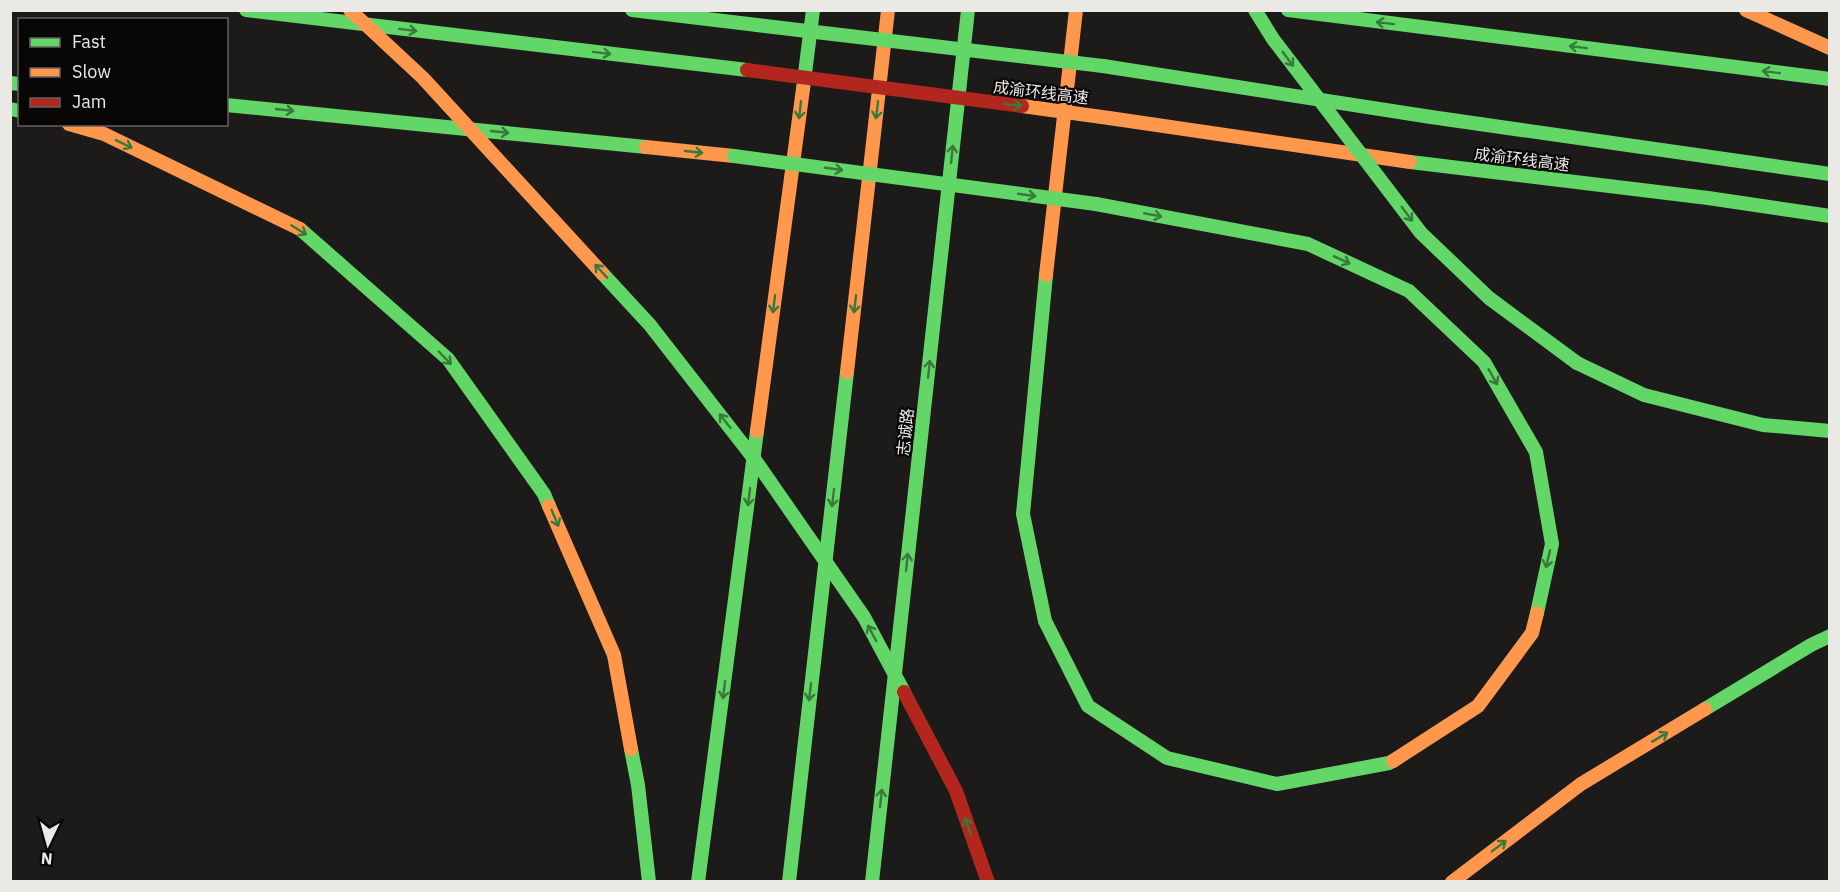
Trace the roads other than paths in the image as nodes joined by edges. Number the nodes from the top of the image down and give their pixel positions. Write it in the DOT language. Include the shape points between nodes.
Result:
graph roads {
  1 [pos="246,10"];
  2 [pos="350,10"];
  3 [pos="632,10"];
  4 [pos="813,10"];
  5 [pos="888,10"];
  6 [pos="968,10"];
  7 [pos="1076,10"];
  8 [pos="1256,10"];
  9 [pos="1288,10"];
  10 [pos="1746,10"];
  11 [pos="1830,48"];
  12 [pos="1830,79"];
  13 [pos="228,105"];
  14 [pos="76,126"];
  15 [pos="1830,174"];
  16 [pos="1055,199"];
  17 [pos="1055,199"];
  18 [pos="1055,199"];
  19 [pos="1055,199"];
  20 [pos="1830,216"];
  21 [pos="1830,431"];
  22 [pos="1830,636"];
  23 [pos="699,876"];
  24 [pos="649,882"];
  25 [pos="789,882"];
  26 [pos="872,882"];
  27 [pos="988,882"];
  28 [pos="1452,882"];
  1 -- 20 [label="main road, 成渝环线高速, one-way, bridge" via="747,70"];
  27 -- 2 [label="main road, one-way, bridge" via="956,791 864,617 755,460 650,325 423,78"];
  3 -- 15 [label="main road, 成渝环线高速, bridge" via="1103,66"];
  4 -- 23 [label="main road, one-way"];
  5 -- 25 [label="main road, one-way"];
  26 -- 6 [label="main road, 志诚路, one-way"];
  19 -- 7 [label="main road, one-way, bridge"];
  8 -- 21 [label="main road, one-way, bridge" via="1273,39 1421,232 1490,298 1577,363 1644,395 1763,424"];
  12 -- 9 [label="main road, one-way"];
  10 -- 11 [label="main road"];
  13 -- 16 [label="main road, one-way, bridge" via="734,156"];
  14 -- 24 [label="main road, one-way" via="104,134 302,230 448,359 544,494 614,655 638,785"];
  17 -- 18 [label="main road, one-way, bridge" via="1308,244 1409,291 1484,362 1536,452 1552,544 1532,633 1478,706 1389,763 1277,784 1167,758 1088,706 1045,621 1023,514"];
  28 -- 22 [label="main road, one-way" via="1581,784"];
}
